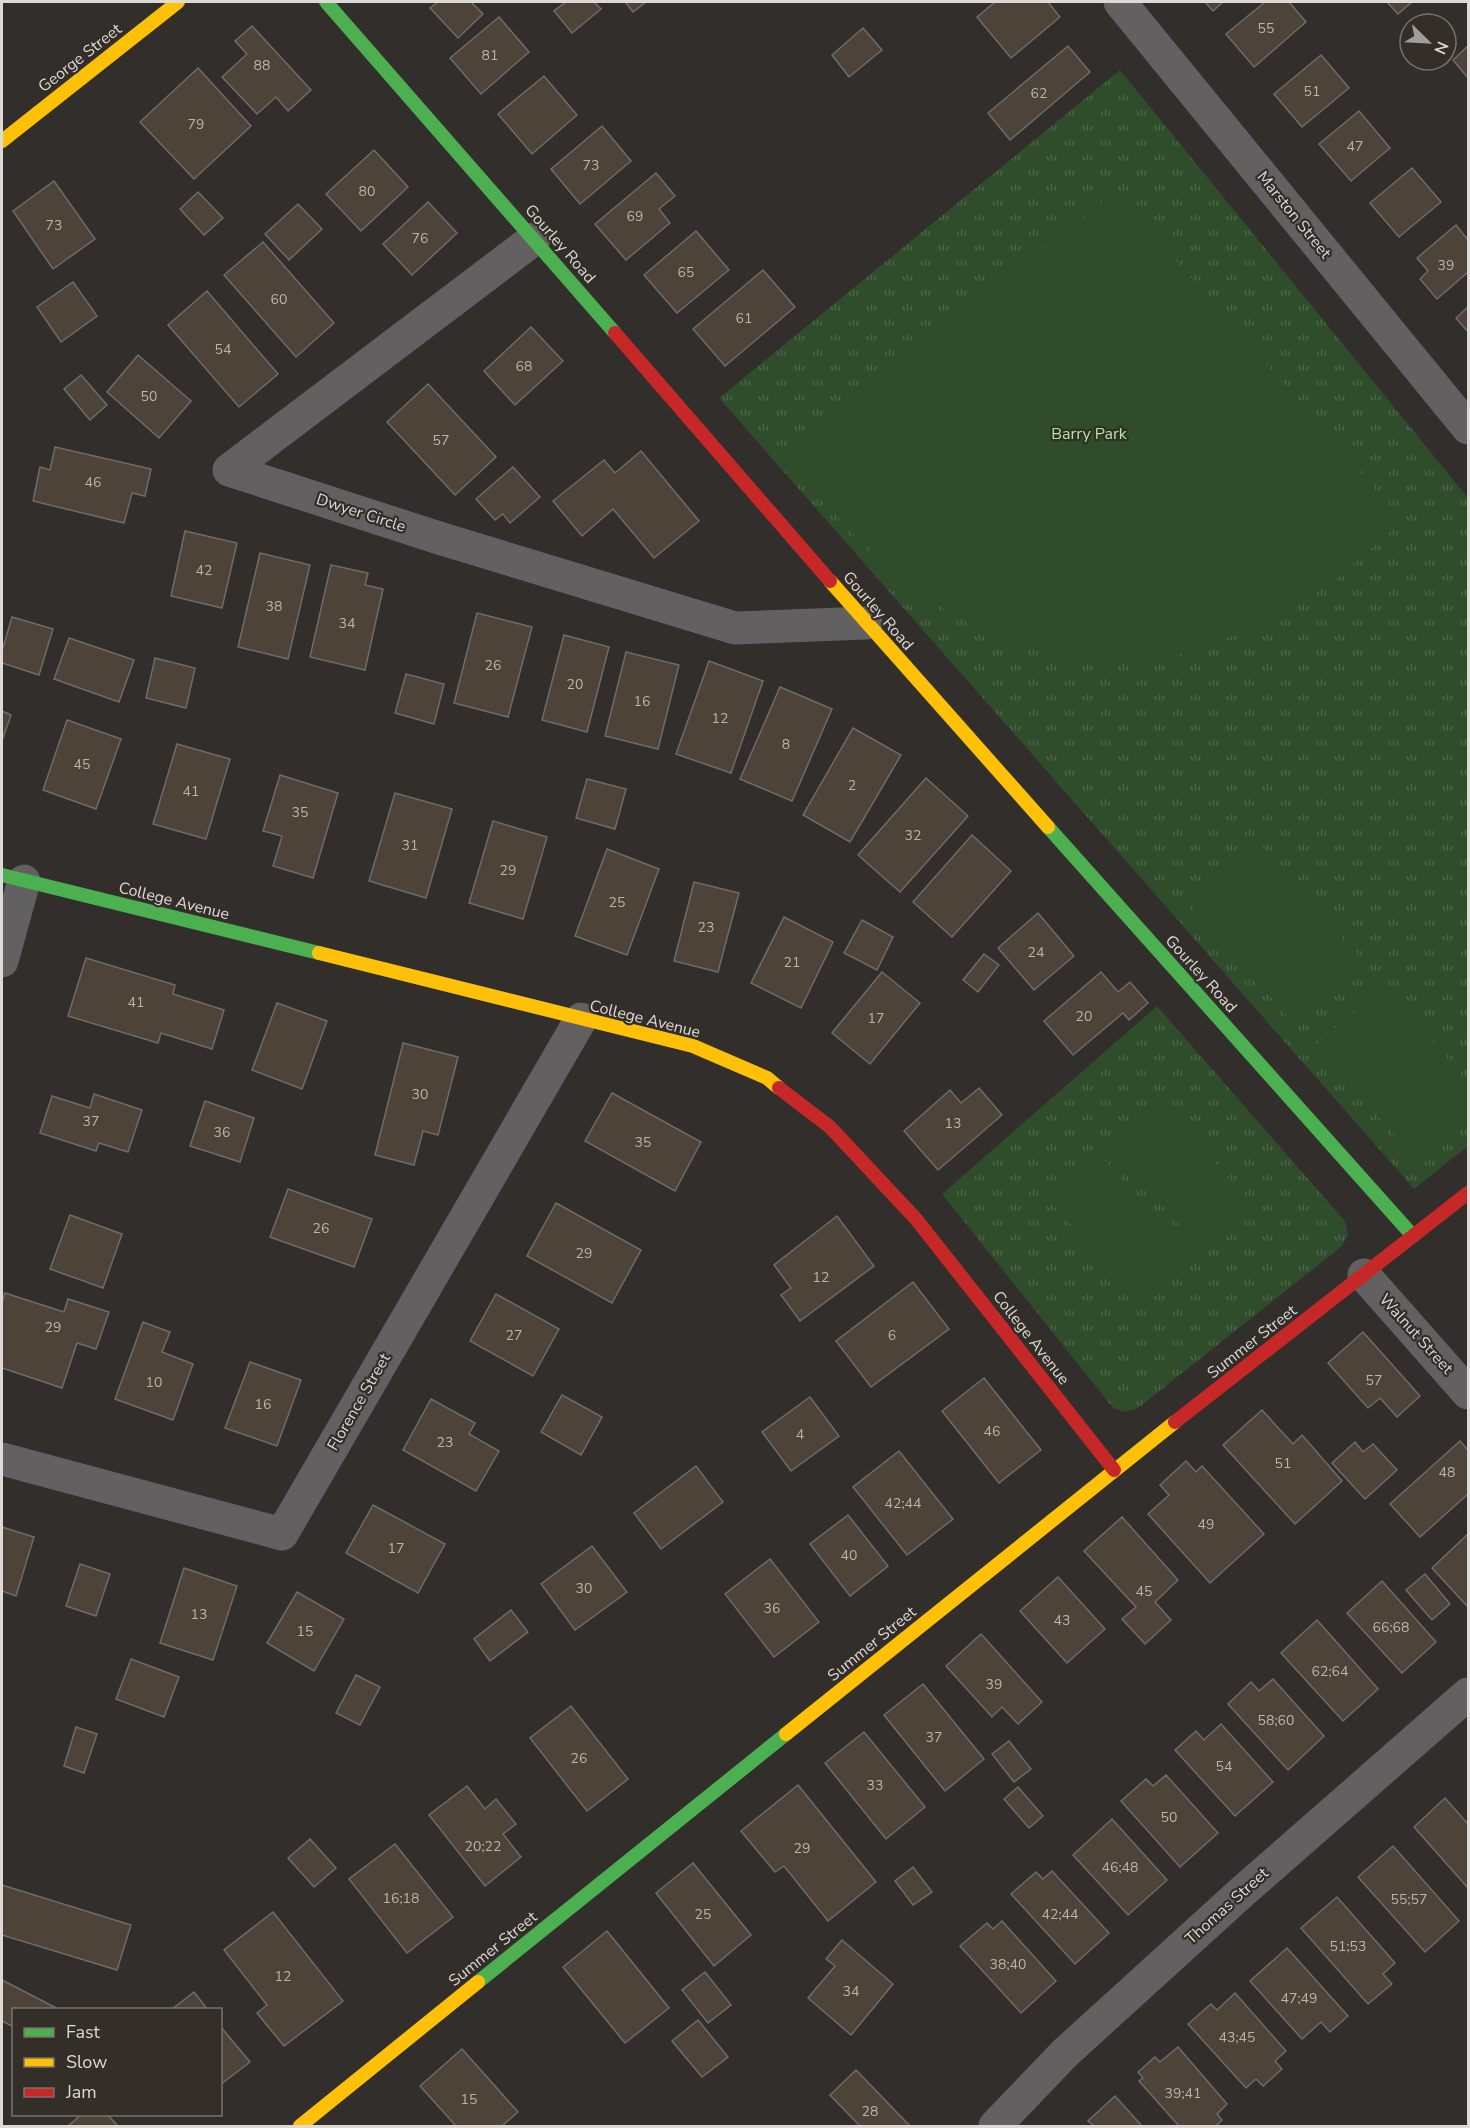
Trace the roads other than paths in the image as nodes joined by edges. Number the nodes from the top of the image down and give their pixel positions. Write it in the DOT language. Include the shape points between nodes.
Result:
graph roads {
  1 [pos="178,2"];
  2 [pos="326,2"];
  3 [pos="1120,2"];
  4 [pos="2,141"];
  5 [pos="534,239"];
  6 [pos="1468,428"];
  7 [pos="866,623"];
  8 [pos="13,878"];
  9 [pos="2,961"];
  10 [pos="580,1019"];
  11 [pos="1468,1193"];
  12 [pos="1413,1236"];
  13 [pos="1364,1275"];
  14 [pos="1468,1393"];
  15 [pos="2,1459"];
  16 [pos="1114,1470"];
  17 [pos="1468,1694"];
  18 [pos="300,2127"];
  19 [pos="995,2127"];
  1 -- 4 [label="street, George Street"];
  2 -- 5 [label="street, Gourley Road"];
  3 -- 6 [label="street, Marston Street"];
  5 -- 7 [label="street, Gourley Road"];
  5 -- 7 [label="street, Dwyer Circle" via="229,471 735,628"];
  7 -- 12 [label="street, Gourley Road"];
  8 -- 9 [label="street"];
  8 -- 10 [label="street, College Avenue"];
  10 -- 15 [label="street, Florence Street" via="282,1534"];
  10 -- 16 [label="street, College Avenue" via="693,1046 767,1077 830,1127 916,1219"];
  11 -- 12 [label="street, Summer Street"];
  12 -- 13 [label="street, Summer Street"];
  13 -- 14 [label="street, Walnut Street"];
  13 -- 16 [label="street, Summer Street"];
  16 -- 18 [label="street, Summer Street"];
  17 -- 19 [label="street, Thomas Street" via="1065,2053"];
}
